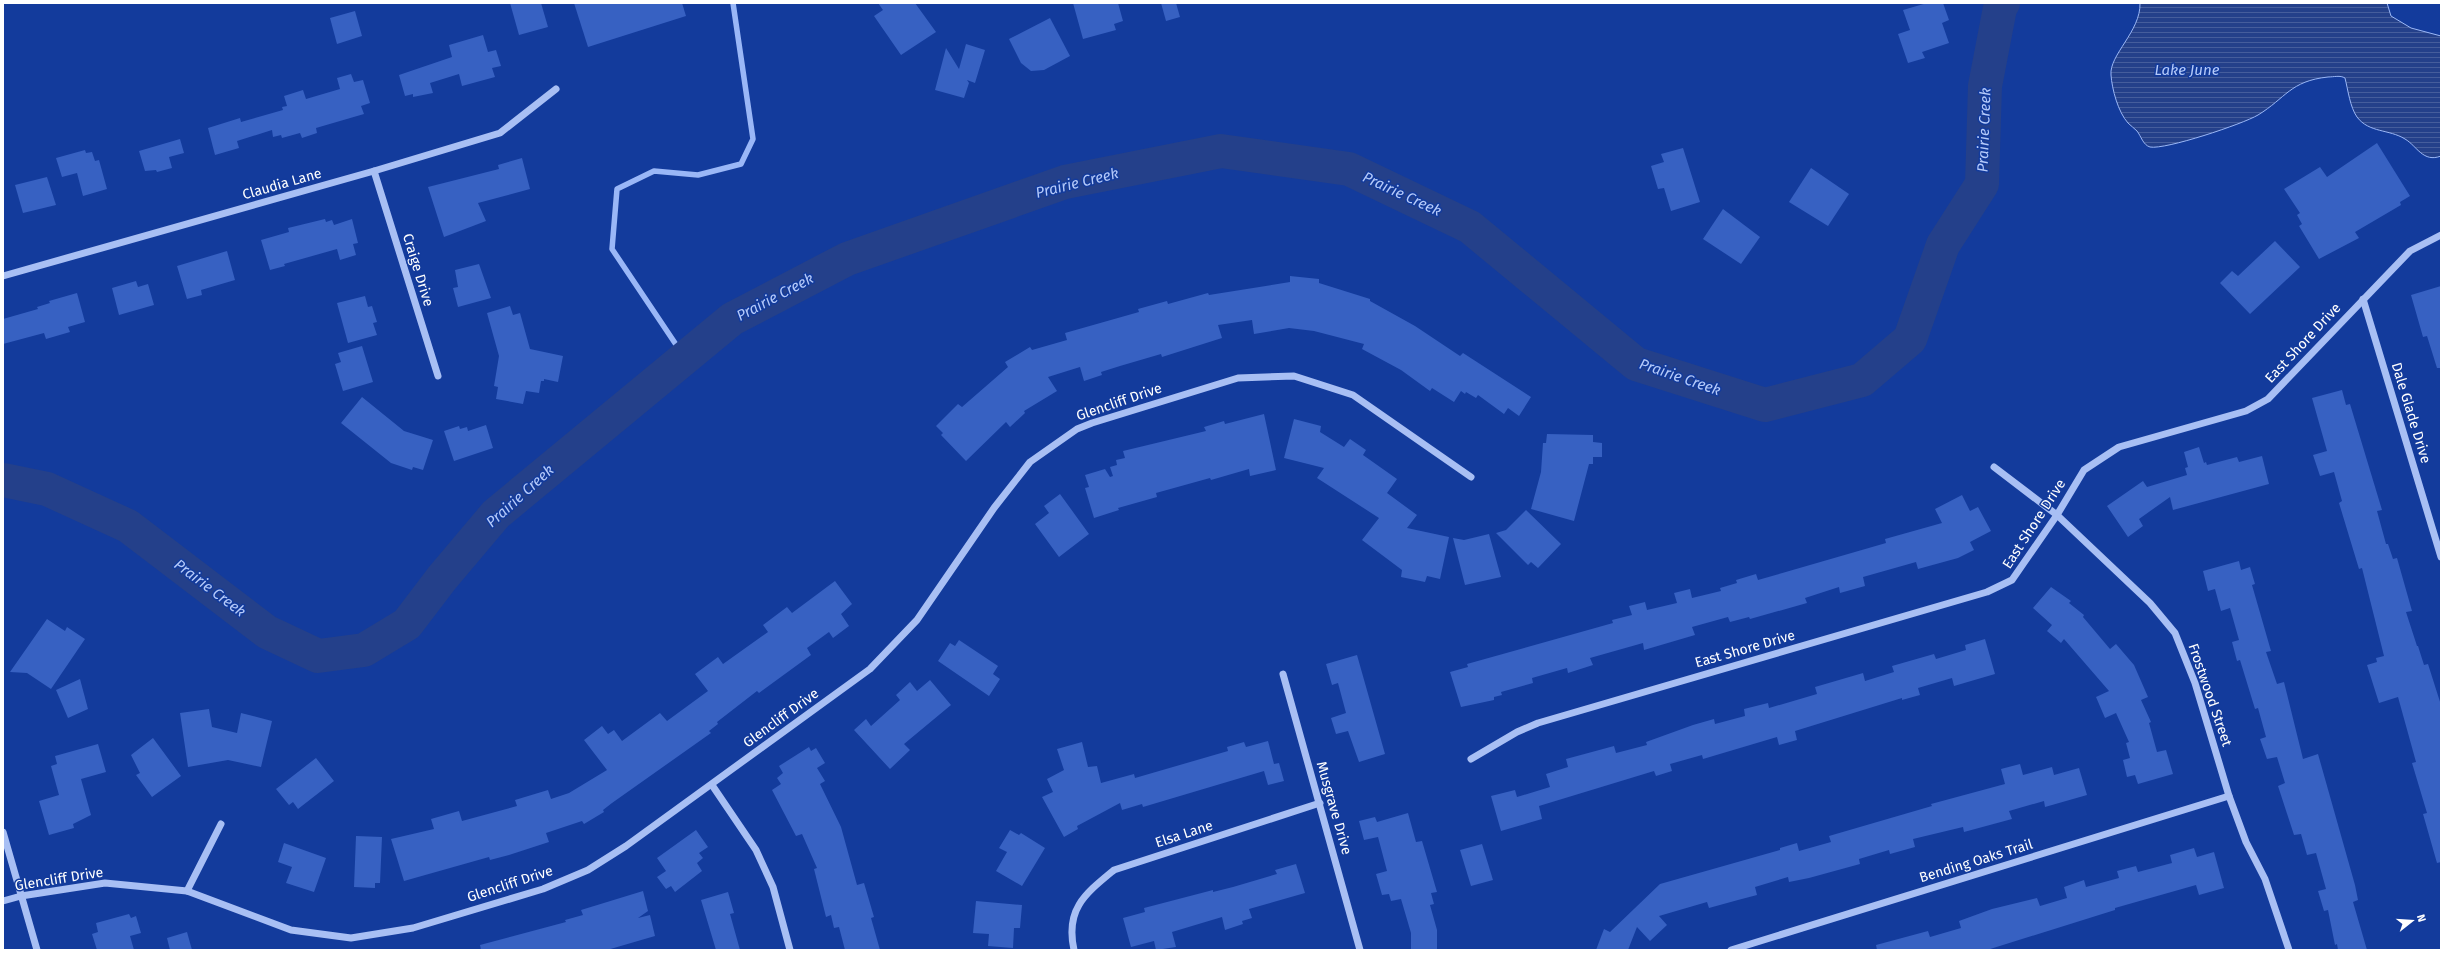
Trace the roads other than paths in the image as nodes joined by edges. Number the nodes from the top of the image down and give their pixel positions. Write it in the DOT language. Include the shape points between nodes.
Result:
graph roads {
  1 [pos="556,90"];
  2 [pos="374,171"];
  3 [pos="2441,235"];
  4 [pos="3,276"];
  5 [pos="2363,299"];
  6 [pos="438,376"];
  7 [pos="1994,467"];
  8 [pos="1471,477"];
  9 [pos="2057,515"];
  10 [pos="2441,557"];
  11 [pos="1283,674"];
  12 [pos="1471,759"];
  13 [pos="712,785"];
  14 [pos="2229,796"];
  15 [pos="1320,804"];
  16 [pos="221,824"];
  17 [pos="3,832"];
  18 [pos="187,891"];
  19 [pos="21,896"];
  20 [pos="3,901"];
  21 [pos="37,950"];
  22 [pos="790,950"];
  23 [pos="1074,950"];
  24 [pos="1360,950"];
  25 [pos="1731,950"];
  26 [pos="2289,950"];
  1 -- 2 [label="street, Claudia Lane" via="500,133"];
  2 -- 4 [label="street, Claudia Lane"];
  2 -- 6 [label="street, Craige Drive"];
  3 -- 5 [label="street, East Shore Drive" via="2410,251"];
  5 -- 9 [label="street, East Shore Drive" via="2268,399 2246,411 2119,447 2084,470"];
  5 -- 10 [label="street, Dale Glade Drive"];
  7 -- 9 [label="street, Frostwood Street"];
  8 -- 13 [label="street, Glencliff Drive" via="1353,395 1294,376 1238,378 1077,429 1030,462 994,508 916,620 870,669"];
  9 -- 12 [label="street, East Shore Drive" via="2012,580 1987,592 1538,723 1517,732"];
  9 -- 14 [label="street, Frostwood Street" via="2150,603 2174,633 2194,683"];
  11 -- 15 [label="street, Musgrave Drive"];
  13 -- 18 [label="street, Glencliff Drive" via="588,870 543,889 413,928 351,938 291,930"];
  13 -- 22 [label="street" via="756,850 773,887"];
  14 -- 25 [label="street, Bending Oaks Trail"];
  14 -- 26 [label="street, Frostwood Street" via="2246,842 2265,879"];
  15 -- 23 [label="street, Elsa Lane" via="1114,870 1088,892 1073,914 1071,937"];
  15 -- 24 [label="street, Musgrave Drive"];
  16 -- 18 [label="street"];
  17 -- 19 [label="street"];
  18 -- 19 [label="street, Glencliff Drive" via="106,883"];
  19 -- 20 [label="street, Glencliff Drive"];
  19 -- 21 [label="street"];
}
